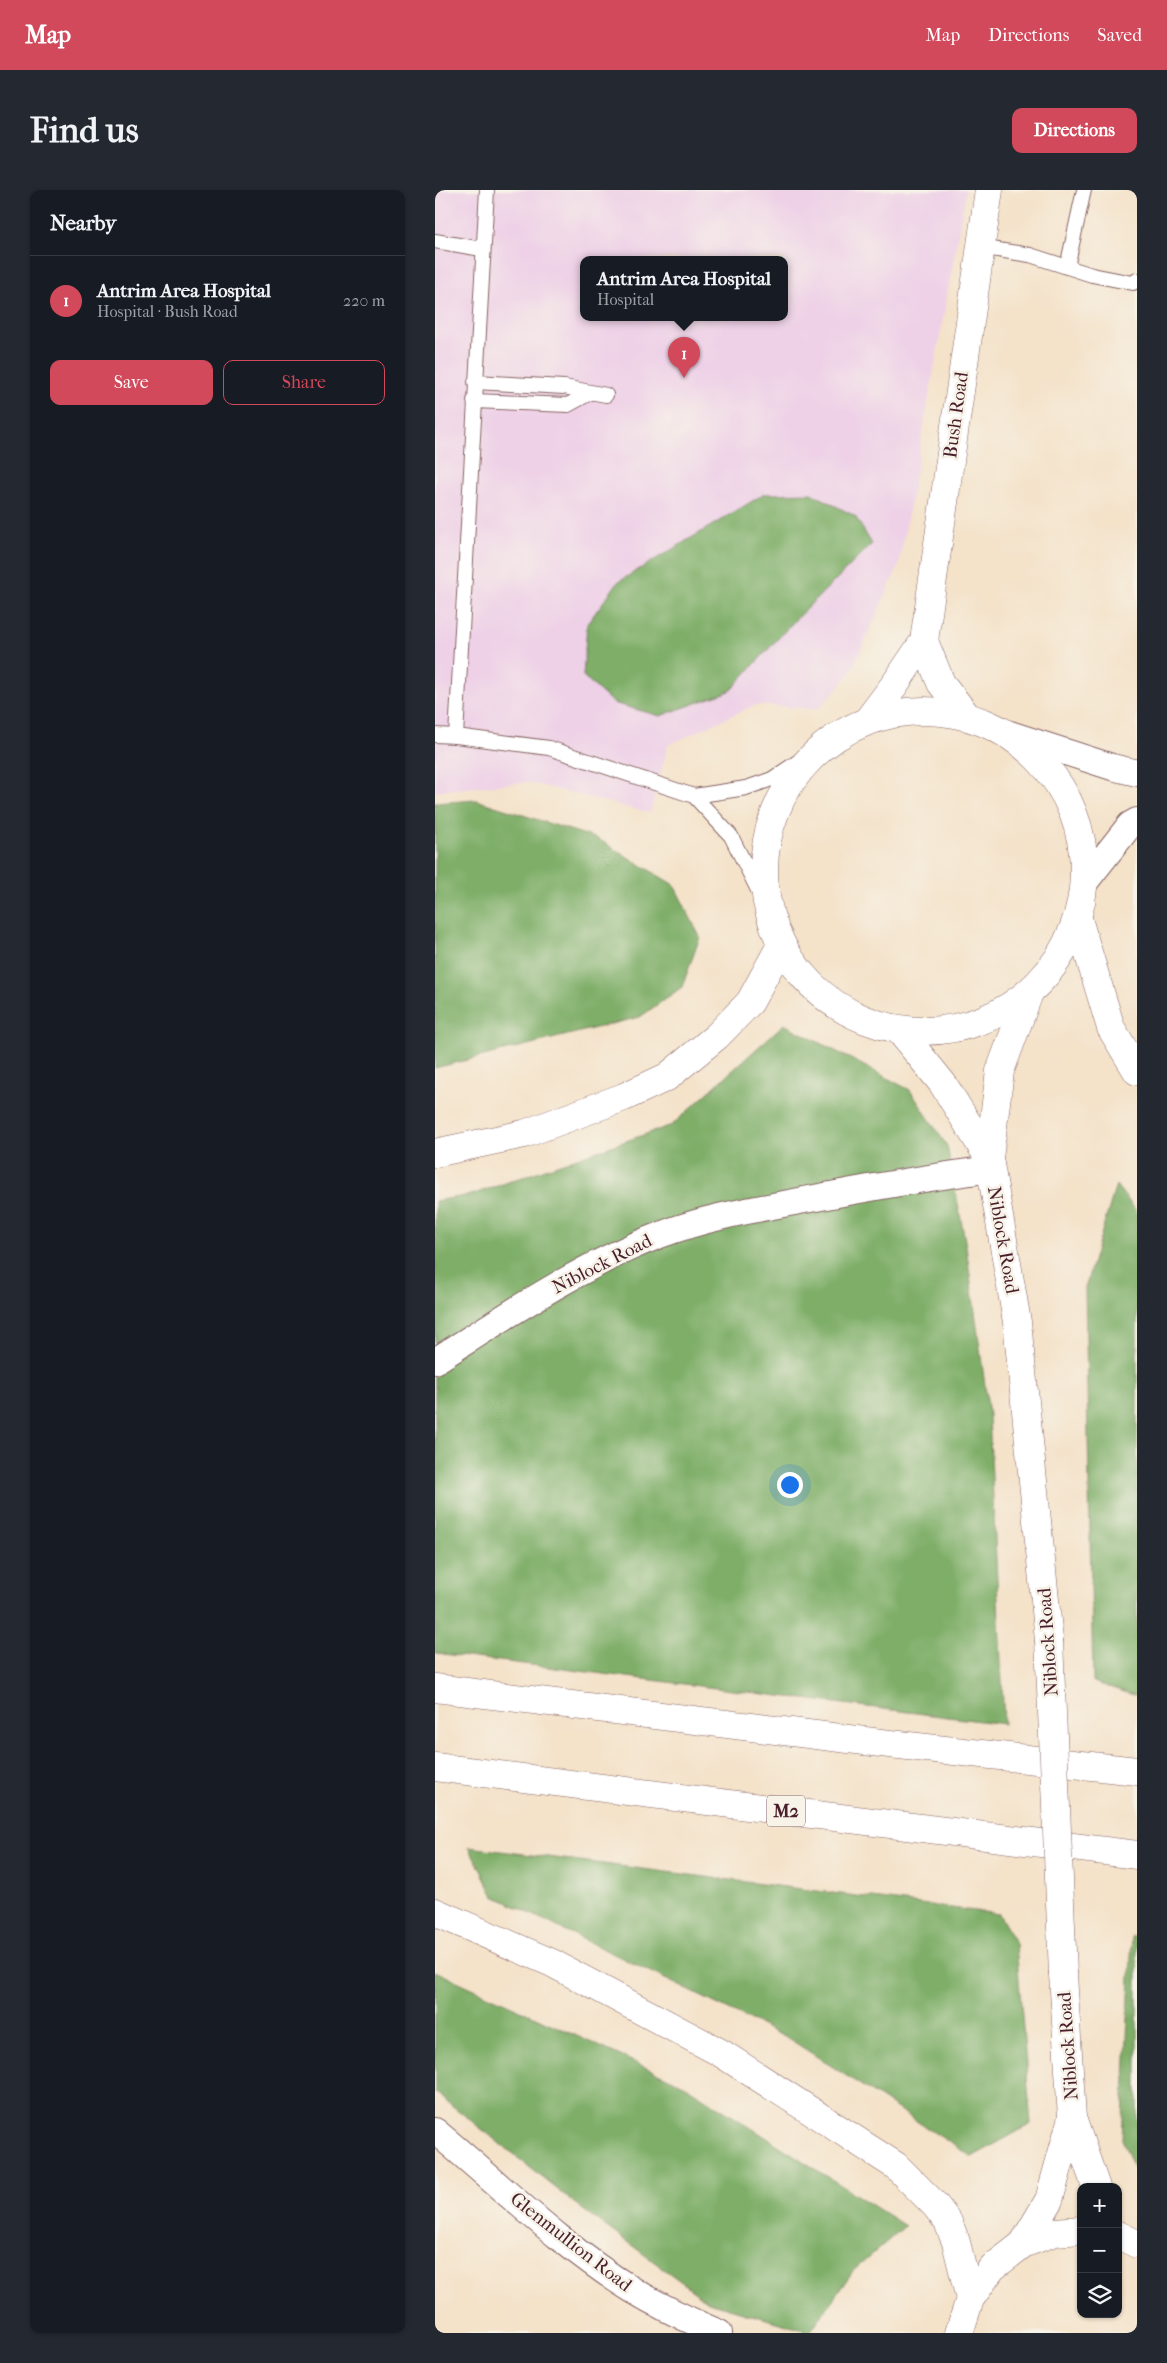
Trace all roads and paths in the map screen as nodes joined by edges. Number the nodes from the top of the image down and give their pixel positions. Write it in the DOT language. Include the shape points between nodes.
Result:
graph roads {
  1 [pos="487,190"];
  2 [pos="989,190"];
  3 [pos="1085,190"];
  4 [pos="435,241"];
  5 [pos="979,247"];
  6 [pos="482,249"];
  7 [pos="1067,267"];
  8 [pos="1137,280"];
  9 [pos="475,382"];
  10 [pos="590,393"];
  11 [pos="606,394"];
  12 [pos="474,401"];
  13 [pos="924,641"];
  14 [pos="966,715"];
  15 [pos="868,720"];
  16 [pos="1010,734"];
  17 [pos="435,735"];
  18 [pos="456,736"];
  19 [pos="823,745"];
  20 [pos="1137,773"];
  21 [pos="694,796"];
  22 [pos="1137,821"];
  23 [pos="1085,882"];
  24 [pos="767,908"];
  25 [pos="1078,919"];
  26 [pos="781,945"];
  27 [pos="1029,993"];
  28 [pos="899,1030"];
  29 [pos="1137,1071"];
  30 [pos="435,1153"];
  31 [pos="990,1163"];
  32 [pos="435,1361"];
  33 [pos="435,1688"];
  34 [pos="435,1766"];
  35 [pos="1137,1771"];
  36 [pos="1137,1855"];
  37 [pos="435,1912"];
  38 [pos="1072,2118"];
  39 [pos="435,2131"];
  40 [pos="1095,2183"];
  41 [pos="1077,2230"];
  42 [pos="1023,2244"];
  43 [pos="970,2299"];
  44 [pos="719,2333"];
  45 [pos="959,2333"];
  1 -- 6 [label="lane"];
  2 -- 5 [label="main road, Bush Road"];
  3 -- 7 [label="lane"];
  4 -- 6 [label="lane"];
  5 -- 7 [label="lane" via="1030,255"];
  5 -- 13 [label="main road, Bush Road"];
  6 -- 9 [label="lane"];
  7 -- 8 [label="lane" via="1133,283"];
  9 -- 10 [label="lane" via="564,387"];
  9 -- 12 [label="lane"];
  10 -- 11 [label="lane"];
  10 -- 12 [label="lane" via="568,405"];
  12 -- 18 [label="lane"];
  13 -- 14 [label="main road, Bush Road" via="941,683"];
  13 -- 15 [label="main road, Bush Road"];
  14 -- 15 [label="main road" via="918,709"];
  14 -- 16 [label="main road"];
  15 -- 19 [label="main road"];
  16 -- 20 [label="street" via="1112,768"];
  16 -- 23 [label="main road" via="1047,765 1072,807 1083,843"];
  17 -- 18 [label="lane"];
  18 -- 21 [label="lane" via="549,748"];
  19 -- 21 [label="lane" via="772,779 746,788"];
  19 -- 24 [label="main road" via="789,783 768,829 763,869"];
  21 -- 24 [label="lane" via="731,836"];
  22 -- 23 [label="street"];
  23 -- 25 [label="main road"];
  24 -- 26 [label="main road"];
  25 -- 27 [label="main road" via="1059,959"];
  25 -- 29 [label="main road" via="1111,1028"];
  26 -- 28 [label="main road" via="810,986 851,1015"];
  26 -- 30 [label="main road" via="750,1002 717,1036 667,1077 624,1098 524,1134"];
  27 -- 28 [label="main road" via="992,1017 950,1030"];
  27 -- 31 [label="main road, Niblock Road" via="1000,1071"];
  28 -- 31 [label="main road, Niblock Road" via="943,1084"];
  31 -- 32 [label="street, Niblock Road" via="727,1215 677,1229 570,1277"];
  31 -- 38 [label="main road, Niblock Road, bridge" via="1017,1322 1049,1640"];
  33 -- 35 [label="main road"];
  34 -- 36 [label="main road, M2"];
  37 -- 43 [label="main road" via="552,1963 721,2053 896,2166 948,2222"];
  38 -- 40 [label="main road, Niblock Road"];
  38 -- 42 [label="main road, Niblock Road" via="1049,2200"];
  39 -- 44 [label="street, Glenmullion Road" via="579,2252 629,2288 679,2316"];
  41 -- 42 [label="main road" via="1055,2232"];
  42 -- 43 [label="main road" via="992,2268"];
  43 -- 45 [label="main road"];
}
